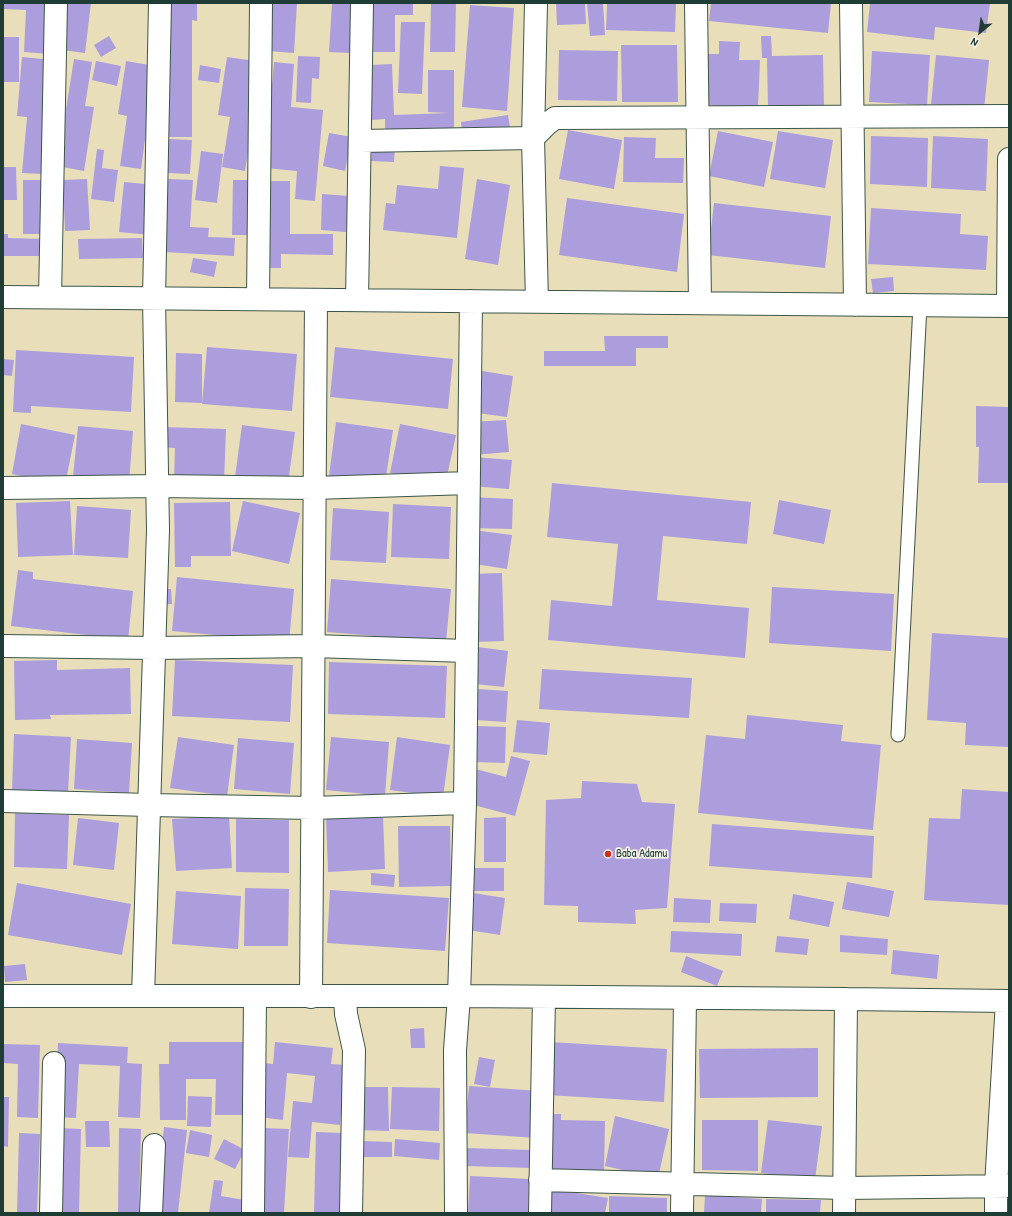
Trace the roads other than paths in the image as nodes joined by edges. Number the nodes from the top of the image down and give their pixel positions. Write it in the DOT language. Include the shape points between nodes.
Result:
graph roads {
  1 [pos="56,3"];
  2 [pos="160,3"];
  3 [pos="261,3"];
  4 [pos="362,3"];
  5 [pos="536,3"];
  6 [pos="696,3"];
  7 [pos="851,3"];
  8 [pos="853,116"];
  9 [pos="1009,116"];
  10 [pos="698,117"];
  11 [pos="533,138"];
  12 [pos="360,141"];
  13 [pos="1009,159"];
  14 [pos="3,297"];
  15 [pos="50,297"];
  16 [pos="154,298"];
  17 [pos="258,299"];
  18 [pos="316,300"];
  19 [pos="357,300"];
  20 [pos="471,301"];
  21 [pos="537,302"];
  22 [pos="700,303"];
  23 [pos="855,305"];
  24 [pos="920,305"];
  25 [pos="1009,306"];
  26 [pos="469,483"];
  27 [pos="158,486"];
  28 [pos="3,488"];
  29 [pos="314,488"];
  30 [pos="3,646"];
  31 [pos="313,646"];
  32 [pos="154,648"];
  33 [pos="467,652"];
  34 [pos="898,735"];
  35 [pos="3,801"];
  36 [pos="466,803"];
  37 [pos="149,805"];
  38 [pos="312,808"];
  39 [pos="3,996"];
  40 [pos="143,996"];
  41 [pos="459,996"];
  42 [pos="255,997"];
  43 [pos="311,997"];
  44 [pos="345,997"];
  45 [pos="544,997"];
  46 [pos="685,998"];
  47 [pos="846,999"];
  48 [pos="1008,1001"];
  49 [pos="54,1063"];
  50 [pos="154,1145"];
  51 [pos="540,1180"];
  52 [pos="682,1184"];
  53 [pos="1003,1186"];
  54 [pos="844,1188"];
  55 [pos="51,1213"];
  56 [pos="151,1213"];
  57 [pos="253,1213"];
  58 [pos="351,1213"];
  59 [pos="456,1213"];
  60 [pos="540,1213"];
  61 [pos="682,1213"];
  62 [pos="844,1213"];
  63 [pos="996,1213"];
  1 -- 15 [label="street"];
  2 -- 16 [label="street"];
  3 -- 17 [label="street"];
  4 -- 12 [label="street"];
  5 -- 11 [label="street"];
  6 -- 10 [label="street"];
  7 -- 8 [label="street"];
  8 -- 9 [label="street"];
  8 -- 10 [label="street"];
  8 -- 23 [label="street"];
  10 -- 11 [label="street" via="555,118"];
  10 -- 22 [label="street"];
  11 -- 12 [label="street"];
  11 -- 21 [label="street"];
  12 -- 19 [label="street"];
  13 -- 25 [label="street"];
  14 -- 15 [label="street"];
  15 -- 16 [label="street"];
  16 -- 17 [label="street"];
  16 -- 27 [label="street"];
  17 -- 18 [label="street"];
  18 -- 19 [label="street"];
  18 -- 29 [label="street"];
  19 -- 20 [label="street"];
  20 -- 21 [label="street"];
  20 -- 26 [label="street"];
  21 -- 22 [label="street"];
  22 -- 23 [label="street"];
  23 -- 24 [label="street"];
  24 -- 25 [label="street"];
  24 -- 34 [label="lane"];
  26 -- 29 [label="street"];
  26 -- 33 [label="street"];
  27 -- 28 [label="street"];
  27 -- 29 [label="street"];
  27 -- 32 [label="street"];
  29 -- 31 [label="street"];
  30 -- 32 [label="street"];
  31 -- 32 [label="street"];
  31 -- 33 [label="street"];
  31 -- 38 [label="street"];
  32 -- 37 [label="street"];
  33 -- 36 [label="street"];
  35 -- 37 [label="street"];
  36 -- 38 [label="street"];
  36 -- 41 [label="street"];
  37 -- 38 [label="street"];
  37 -- 40 [label="street"];
  38 -- 43 [label="street"];
  39 -- 40 [label="street"];
  40 -- 42 [label="street"];
  41 -- 44 [label="street"];
  41 -- 45 [label="street"];
  41 -- 59 [label="street" via="454,1050"];
  42 -- 43 [label="street"];
  42 -- 57 [label="street"];
  43 -- 44 [label="street"];
  44 -- 58 [label="street" via="354,1050"];
  45 -- 46 [label="street"];
  45 -- 51 [label="street"];
  46 -- 47 [label="street"];
  46 -- 52 [label="street"];
  47 -- 48 [label="street"];
  47 -- 54 [label="street"];
  48 -- 53 [label="street"];
  49 -- 55 [label="street"];
  50 -- 56 [label="street"];
  51 -- 52 [label="street"];
  51 -- 60 [label="street"];
  52 -- 54 [label="street"];
  52 -- 61 [label="street"];
  53 -- 54 [label="street"];
  53 -- 63 [label="street"];
  54 -- 62 [label="street"];
}
